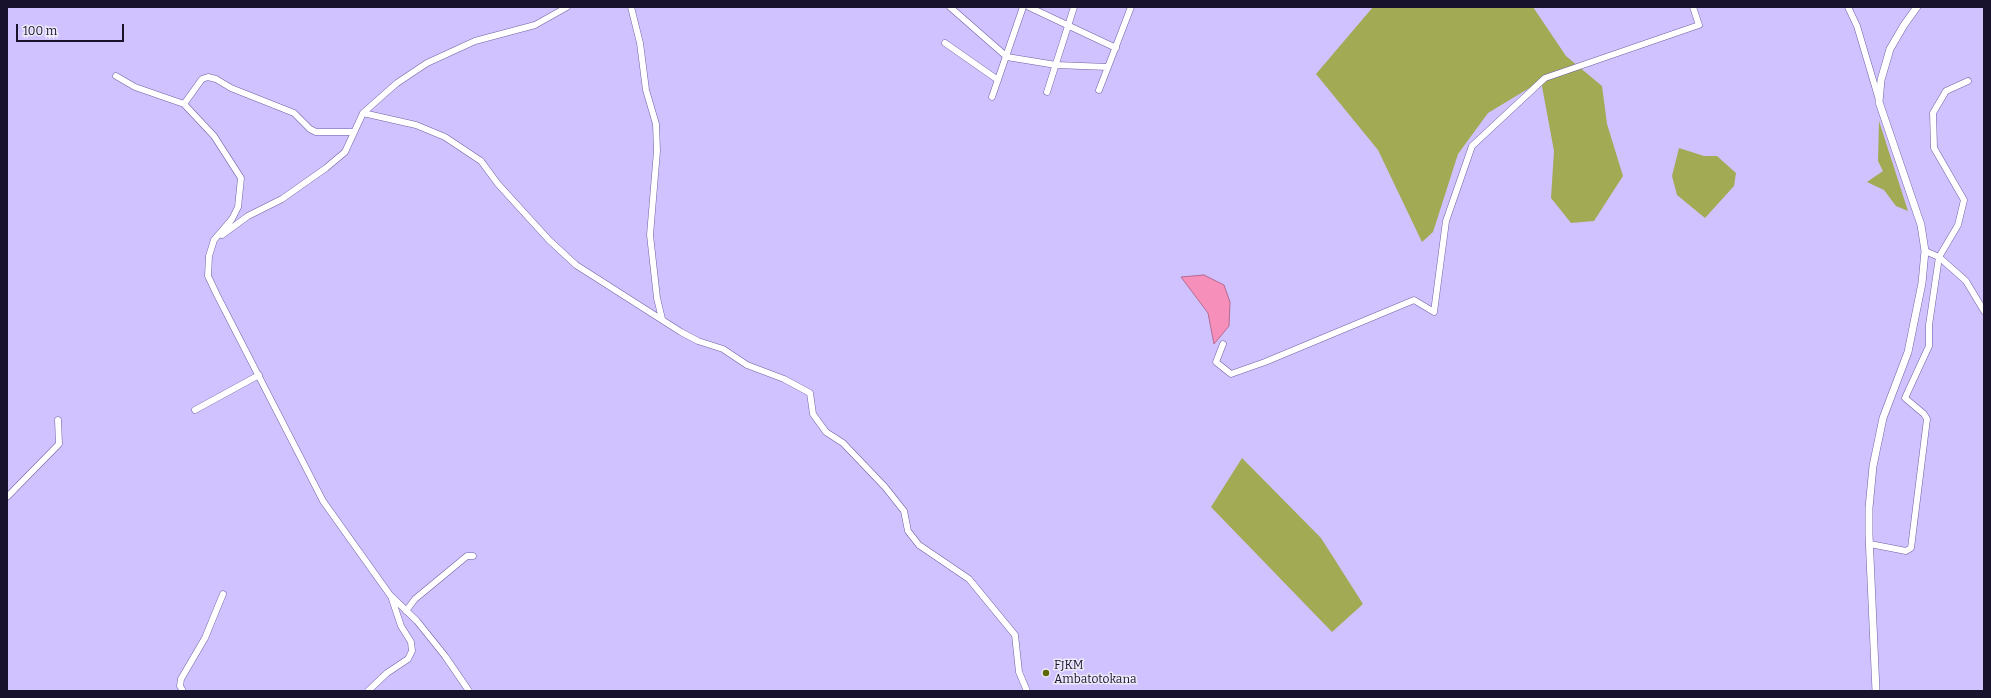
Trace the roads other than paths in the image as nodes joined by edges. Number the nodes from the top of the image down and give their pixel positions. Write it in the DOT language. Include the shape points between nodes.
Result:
graph roads {
  1 [pos="567,7"];
  2 [pos="631,7"];
  3 [pos="950,7"];
  4 [pos="1023,7"];
  5 [pos="1029,7"];
  6 [pos="1074,7"];
  7 [pos="1131,7"];
  8 [pos="1693,7"];
  9 [pos="1848,7"];
  10 [pos="1917,7"];
  11 [pos="1068,25"];
  12 [pos="945,43"];
  13 [pos="1116,48"];
  14 [pos="1007,57"];
  15 [pos="1056,65"];
  16 [pos="1108,67"];
  17 [pos="116,76"];
  18 [pos="998,80"];
  19 [pos="1968,81"];
  20 [pos="1099,90"];
  21 [pos="1047,92"];
  22 [pos="992,97"];
  23 [pos="1879,102"];
  24 [pos="184,104"];
  25 [pos="363,114"];
  26 [pos="353,132"];
  27 [pos="214,240"];
  28 [pos="1925,251"];
  29 [pos="1939,257"];
  30 [pos="1984,311"];
  31 [pos="662,319"];
  32 [pos="1223,344"];
  33 [pos="258,375"];
  34 [pos="195,410"];
  35 [pos="58,420"];
  36 [pos="7,497"];
  37 [pos="1870,544"];
  38 [pos="473,556"];
  39 [pos="223,594"];
  40 [pos="390,595"];
  41 [pos="406,611"];
  42 [pos="183,691"];
  43 [pos="368,691"];
  44 [pos="468,691"];
  45 [pos="1027,691"];
  46 [pos="1876,691"];
  1 -- 25 [label="street" via="535,24 475,41 427,63 397,83"];
  2 -- 31 [label="street" via="640,43 646,90 656,124 657,151 650,235"];
  3 -- 14 [label="street"];
  4 -- 14 [label="street"];
  5 -- 11 [label="street"];
  6 -- 11 [label="street"];
  7 -- 13 [label="street"];
  8 -- 32 [label="street" via="1699,25 1545,78 1472,146 1446,221 1434,312 1414,300 1231,374 1216,362"];
  9 -- 23 [label="street" via="1857,26"];
  10 -- 23 [label="street" via="1890,49 1881,80"];
  11 -- 13 [label="street"];
  11 -- 15 [label="street"];
  12 -- 18 [label="street"];
  13 -- 16 [label="street"];
  14 -- 15 [label="street"];
  14 -- 18 [label="street"];
  15 -- 16 [label="street"];
  15 -- 21 [label="street"];
  16 -- 20 [label="street"];
  17 -- 24 [label="street" via="135,87"];
  18 -- 22 [label="street"];
  19 -- 29 [label="street" via="1946,91 1933,113 1934,148 1964,200 1958,225"];
  23 -- 28 [label="street" via="1921,225"];
  24 -- 26 [label="street" via="202,79 208,77 294,113 316,132"];
  24 -- 27 [label="street" via="214,136 241,178 238,207"];
  25 -- 26 [label="street"];
  25 -- 31 [label="street" via="416,125 438,134 475,157 549,240 576,265"];
  26 -- 27 [label="street" via="345,152 326,168 282,199 248,216"];
  27 -- 33 [label="street" via="209,256 208,276"];
  28 -- 29 [label="street"];
  28 -- 37 [label="street" via="1922,283 1908,352 1877,439 1869,508"];
  29 -- 30 [label="street" via="1966,281"];
  29 -- 37 [label="street" via="1928,346 1905,398 1927,419 1911,548 1906,551"];
  31 -- 45 [label="street" via="698,341 723,349 747,365 784,379 810,393 813,414 826,432 843,443 885,487 904,511 908,531 919,545 970,579 1015,635 1019,672"];
  33 -- 34 [label="street"];
  33 -- 40 [label="street" via="323,501"];
  35 -- 36 [label="street" via="59,444"];
  37 -- 46 [label="street"];
  38 -- 41 [label="street" via="466,556 415,599"];
  39 -- 42 [label="street" via="205,638 182,679 180,686"];
  40 -- 41 [label="street"];
  40 -- 43 [label="street" via="401,626 411,642 412,651 408,659 387,673"];
  41 -- 44 [label="street" via="445,656"];
}
